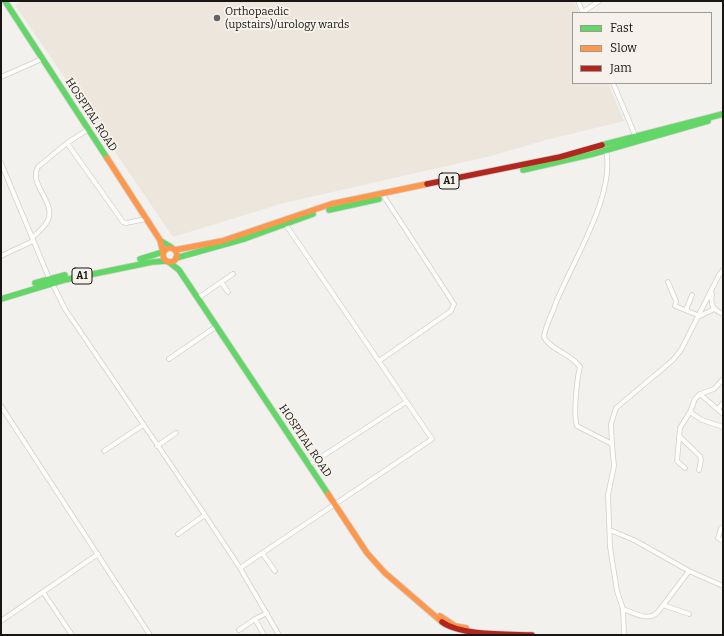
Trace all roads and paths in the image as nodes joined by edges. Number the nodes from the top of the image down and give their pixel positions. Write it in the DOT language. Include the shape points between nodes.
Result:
graph roads {
  1 [pos="5,1"];
  2 [pos="578,1"];
  3 [pos="599,1"];
  4 [pos="583,12"];
  5 [pos="42,59"];
  6 [pos="1,77"];
  7 [pos="613,84"];
  8 [pos="723,114"];
  9 [pos="723,118"];
  10 [pos="87,130"];
  11 [pos="635,135"];
  12 [pos="67,143"];
  13 [pos="606,150"];
  14 [pos="1,163"];
  15 [pos="385,198"];
  16 [pos="146,219"];
  17 [pos="286,225"];
  18 [pos="32,240"];
  19 [pos="160,240"];
  20 [pos="173,248"];
  21 [pos="162,251"];
  22 [pos="1,256"];
  23 [pos="176,259"];
  24 [pos="167,262"];
  25 [pos="179,270"];
  26 [pos="723,270"];
  27 [pos="233,274"];
  28 [pos="51,281"];
  29 [pos="221,282"];
  30 [pos="668,282"];
  31 [pos="712,289"];
  32 [pos="228,292"];
  33 [pos="1,294"];
  34 [pos="692,295"];
  35 [pos="198,298"];
  36 [pos="1,299"];
  37 [pos="714,309"];
  38 [pos="686,310"];
  39 [pos="723,314"];
  40 [pos="700,316"];
  41 [pos="217,326"];
  42 [pos="169,359"];
  43 [pos="379,361"];
  44 [pos="723,379"];
  45 [pos="700,394"];
  46 [pos="406,402"];
  47 [pos="723,403"];
  48 [pos="1,406"];
  49 [pos="718,409"];
  50 [pos="690,412"];
  51 [pos="723,414"];
  52 [pos="143,425"];
  53 [pos="722,425"];
  54 [pos="176,433"];
  55 [pos="679,436"];
  56 [pos="612,444"];
  57 [pos="157,446"];
  58 [pos="104,451"];
  59 [pos="309,464"];
  60 [pos="685,468"];
  61 [pos="699,470"];
  62 [pos="336,504"];
  63 [pos="205,515"];
  64 [pos="721,528"];
  65 [pos="610,530"];
  66 [pos="178,534"];
  67 [pos="723,542"];
  68 [pos="262,553"];
  69 [pos="98,554"];
  70 [pos="240,568"];
  71 [pos="275,571"];
  72 [pos="689,571"];
  73 [pos="723,586"];
  74 [pos="43,592"];
  75 [pos="663,605"];
  76 [pos="622,609"];
  77 [pos="267,612"];
  78 [pos="689,614"];
  79 [pos="255,619"];
  80 [pos="1,622"];
  81 [pos="452,629"];
  82 [pos="239,630"];
  83 [pos="494,633"];
  84 [pos="72,635"];
  85 [pos="150,635"];
  86 [pos="264,635"];
  87 [pos="279,635"];
  88 [pos="446,635"];
  89 [pos="529,635"];
  90 [pos="624,635"];
  1 -- 5 [label="main road, HOSPITAL ROAD"];
  2 -- 4 [label="street"];
  3 -- 4 [label="street"];
  5 -- 6 [label="street"];
  5 -- 10 [label="main road, HOSPITAL ROAD"];
  7 -- 11 [label="street"];
  8 -- 11 [label="main road, A1"];
  9 -- 13 [label="main road, A1"];
  10 -- 12 [label="street"];
  10 -- 16 [label="main road, HOSPITAL ROAD"];
  11 -- 20 [label="main road, A1" via="530,164 331,204 222,241"];
  12 -- 16 [label="street" via="123,222"];
  12 -- 18 [label="street" via="35,171 50,213 47,222"];
  13 -- 15 [label="main road, A1"];
  13 -- 56 [label="street" via="609,163 605,189 544,335 547,342 571,357 580,367 577,426"];
  14 -- 18 [label="street"];
  15 -- 17 [label="main road, A1" via="311,214"];
  15 -- 43 [label="street" via="454,304 451,311"];
  16 -- 19 [label="main road, HOSPITAL ROAD"];
  17 -- 23 [label="main road, A1"];
  17 -- 43 [label="street"];
  18 -- 22 [label="street"];
  18 -- 28 [label="street"];
  19 -- 20 [label="main road"];
  19 -- 21 [label="main road"];
  20 -- 21 [label="main road"];
  20 -- 23 [label="main road" via="177,253"];
  21 -- 24 [label="main road"];
  21 -- 28 [label="main road, A1" via="155,256"];
  23 -- 24 [label="main road"];
  23 -- 25 [label="main road"];
  24 -- 25 [label="main road"];
  24 -- 28 [label="main road, A1" via="128,266"];
  25 -- 35 [label="main road, HOSPITAL ROAD"];
  26 -- 31 [label="street"];
  27 -- 29 [label="street"];
  28 -- 33 [label="main road, A1"];
  28 -- 36 [label="main road, A1"];
  28 -- 52 [label="street" via="65,309"];
  29 -- 32 [label="street"];
  29 -- 35 [label="street"];
  30 -- 38 [label="street" via="676,301 675,306"];
  31 -- 37 [label="street"];
  31 -- 40 [label="street"];
  34 -- 38 [label="street"];
  35 -- 41 [label="main road, HOSPITAL ROAD"];
  37 -- 39 [label="street"];
  37 -- 40 [label="street"];
  38 -- 40 [label="street"];
  40 -- 56 [label="street" via="682,350 673,360 616,408 611,424"];
  41 -- 42 [label="street"];
  41 -- 59 [label="main road, HOSPITAL ROAD"];
  43 -- 46 [label="street"];
  44 -- 45 [label="street" via="714,389"];
  45 -- 49 [label="street"];
  45 -- 50 [label="street"];
  46 -- 59 [label="street"];
  46 -- 62 [label="street" via="432,439"];
  47 -- 49 [label="street"];
  48 -- 69 [label="street"];
  49 -- 51 [label="street"];
  50 -- 53 [label="street" via="702,420"];
  50 -- 55 [label="street" via="680,428"];
  52 -- 57 [label="street"];
  52 -- 58 [label="street"];
  54 -- 57 [label="street"];
  55 -- 60 [label="street" via="677,461"];
  55 -- 61 [label="street" via="700,456 702,460"];
  56 -- 65 [label="street" via="614,466 608,495"];
  57 -- 63 [label="street"];
  59 -- 62 [label="main road, HOSPITAL ROAD"];
  62 -- 68 [label="street"];
  62 -- 81 [label="main road, HOSPITAL ROAD" via="376,564"];
  63 -- 66 [label="street"];
  63 -- 70 [label="street"];
  64 -- 67 [label="street" via="718,538"];
  65 -- 72 [label="street"];
  65 -- 76 [label="street" via="611,561"];
  68 -- 70 [label="street"];
  68 -- 71 [label="street"];
  69 -- 74 [label="street"];
  69 -- 85 [label="street"];
  70 -- 77 [label="street"];
  72 -- 73 [label="street"];
  72 -- 75 [label="street"];
  74 -- 80 [label="street"];
  74 -- 84 [label="street"];
  75 -- 76 [label="street" via="650,618"];
  75 -- 78 [label="street"];
  76 -- 90 [label="street"];
  77 -- 79 [label="street"];
  77 -- 87 [label="street"];
  79 -- 82 [label="street"];
  79 -- 86 [label="street"];
  81 -- 83 [label="main road"];
  81 -- 88 [label="main road"];
  83 -- 89 [label="main road"];
}
